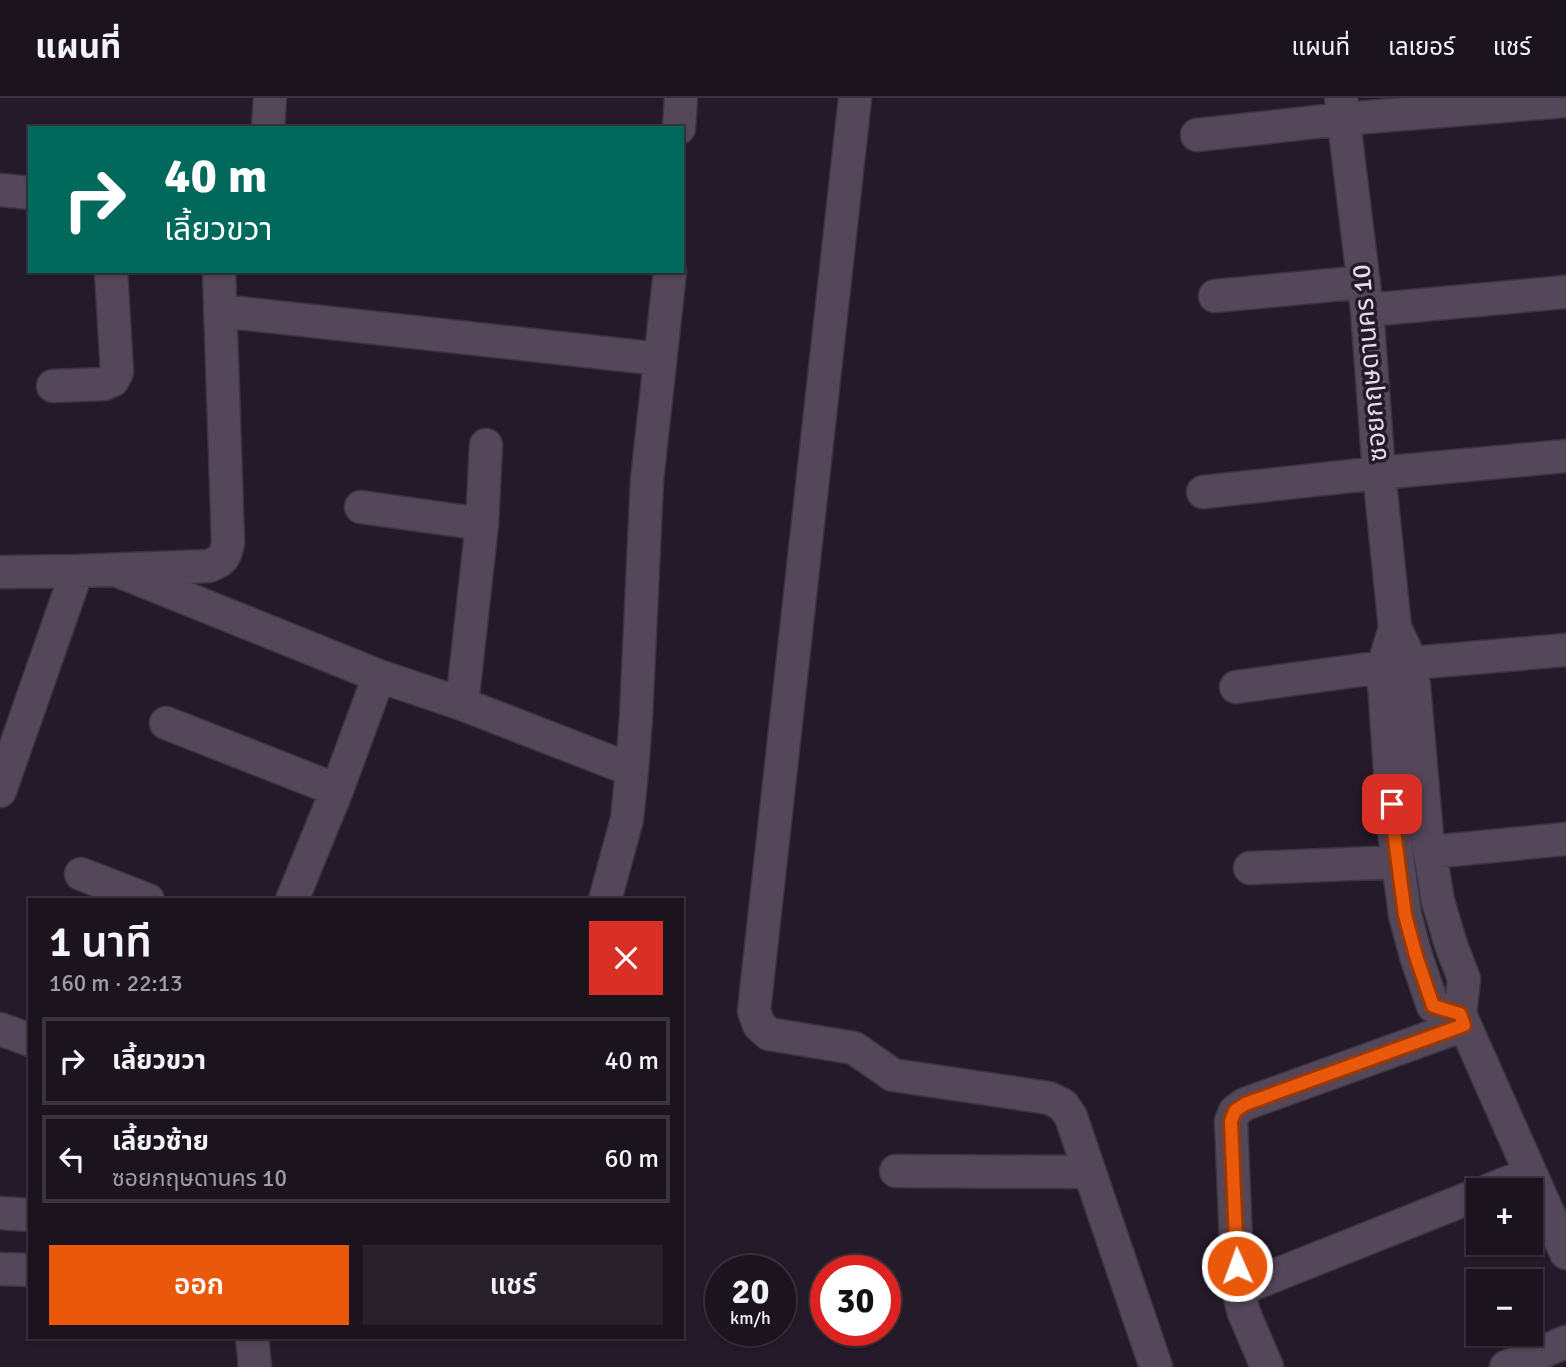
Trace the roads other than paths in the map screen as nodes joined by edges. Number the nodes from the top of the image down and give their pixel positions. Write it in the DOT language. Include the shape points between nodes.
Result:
graph roads {
  1 [pos="270,98"];
  2 [pos="681,98"];
  3 [pos="855,98"];
  4 [pos="1566,101"];
  5 [pos="1342,109"];
  6 [pos="268,126"];
  7 [pos="679,126"];
  8 [pos="1197,135"];
  9 [pos="0,190"];
  10 [pos="28,193"];
  11 [pos="111,273"];
  12 [pos="219,273"];
  13 [pos="670,273"];
  14 [pos="1566,292"];
  15 [pos="1215,296"];
  16 [pos="1365,296"];
  17 [pos="220,311"];
  18 [pos="660,359"];
  19 [pos="53,386"];
  20 [pos="486,445"];
  21 [pos="1566,456"];
  22 [pos="1379,473"];
  23 [pos="1203,492"];
  24 [pos="361,507"];
  25 [pos="482,524"];
  26 [pos="116,570"];
  27 [pos="77,571"];
  28 [pos="0,572"];
  29 [pos="1566,650"];
  30 [pos="1397,665"];
  31 [pos="379,676"];
  32 [pos="1236,687"];
  33 [pos="462,704"];
  34 [pos="166,723"];
  35 [pos="632,770"];
  36 [pos="337,790"];
  37 [pos="0,791"];
  38 [pos="1566,839"];
  39 [pos="1430,852"];
  40 [pos="1398,862"];
  41 [pos="1250,868"];
  42 [pos="81,874"];
  43 [pos="143,898"];
  44 [pos="293,898"];
  45 [pos="606,898"];
  46 [pos="1462,1019"];
  47 [pos="0,1029"];
  48 [pos="28,1039"];
  49 [pos="896,1171"];
  50 [pos="1090,1172"];
  51 [pos="1530,1174"];
  52 [pos="1520,1178"];
  53 [pos="1466,1199"];
  54 [pos="0,1213"];
  55 [pos="28,1214"];
  56 [pos="1566,1253"];
  57 [pos="0,1269"];
  58 [pos="28,1270"];
  59 [pos="1238,1290"];
  60 [pos="252,1339"];
  61 [pos="1566,1342"];
  62 [pos="255,1367"];
  63 [pos="1156,1367"];
  64 [pos="1267,1367"];
  65 [pos="1506,1367"];
  1 -- 6 [label="street"];
  2 -- 7 [label="street"];
  3 -- 50 [label="street" via="754,1011 769,1034 854,1048 893,1075 1049,1098 1063,1105 1071,1118"];
  4 -- 5 [label="street"];
  5 -- 8 [label="street"];
  5 -- 16 [label="street, ซอยกฤษดานคร 10"];
  9 -- 10 [label="street"];
  11 -- 19 [label="street" via="117,372 113,380"];
  12 -- 17 [label="street"];
  13 -- 18 [label="street"];
  14 -- 16 [label="street"];
  15 -- 16 [label="street"];
  16 -- 22 [label="street, ซอยกฤษดานคร 10"];
  17 -- 18 [label="street"];
  17 -- 26 [label="street" via="226,554 209,566"];
  18 -- 35 [label="street" via="647,480"];
  20 -- 25 [label="street"];
  21 -- 22 [label="street"];
  22 -- 23 [label="street"];
  22 -- 30 [label="street, ซอยกฤษดานคร 10"];
  24 -- 25 [label="street"];
  25 -- 33 [label="street"];
  26 -- 27 [label="street"];
  26 -- 31 [label="street"];
  27 -- 28 [label="street"];
  27 -- 37 [label="street"];
  29 -- 30 [label="street"];
  30 -- 32 [label="street"];
  30 -- 39 [label="street, ซอยกฤษดานคร 10"];
  30 -- 40 [label="street, ซอยกฤษดานคร 10" via="1394,831"];
  31 -- 33 [label="street"];
  31 -- 36 [label="street"];
  33 -- 35 [label="street"];
  34 -- 36 [label="street"];
  35 -- 45 [label="street" via="626,819"];
  36 -- 44 [label="street"];
  38 -- 39 [label="street"];
  39 -- 46 [label="street, ซอยกฤษดานคร 10" via="1438,901 1464,979"];
  40 -- 41 [label="street"];
  40 -- 46 [label="street, ซอยกฤษดานคร 10" via="1405,915 1433,1006"];
  42 -- 43 [label="street"];
  46 -- 51 [label="street"];
  46 -- 59 [label="street" via="1235,1111 1231,1121"];
  47 -- 48 [label="street"];
  49 -- 50 [label="street"];
  50 -- 63 [label="street"];
  51 -- 52 [label="street"];
  51 -- 56 [label="street"];
  53 -- 59 [label="street"];
  54 -- 55 [label="street"];
  57 -- 58 [label="street"];
  59 -- 64 [label="street"];
  60 -- 62 [label="street"];
  61 -- 65 [label="street"];
}
